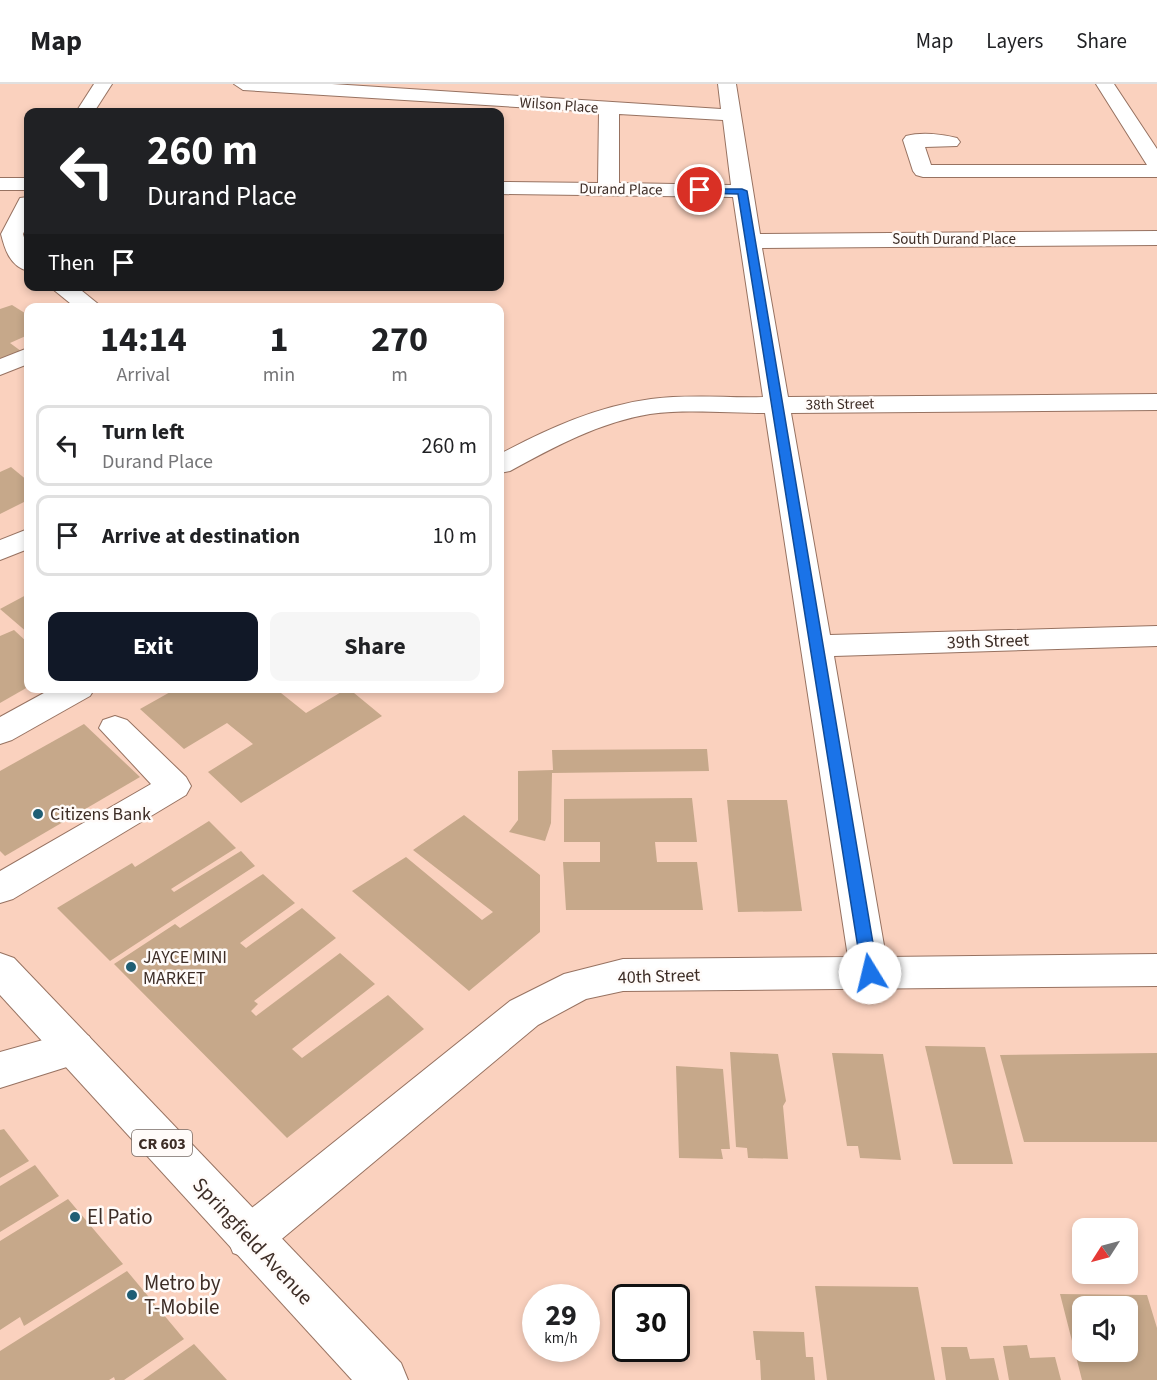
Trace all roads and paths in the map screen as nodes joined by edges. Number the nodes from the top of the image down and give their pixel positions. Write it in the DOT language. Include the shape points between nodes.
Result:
graph roads {
  1 [pos="103,84"];
  2 [pos="243,84"];
  3 [pos="727,84"];
  4 [pos="1105,84"];
  5 [pos="88,108"];
  6 [pos="609,108"];
  7 [pos="731,115"];
  8 [pos="950,142"];
  9 [pos="1157,165"];
  10 [pos="1157,171"];
  11 [pos="0,184"];
  12 [pos="24,184"];
  13 [pos="504,188"];
  14 [pos="608,189"];
  15 [pos="742,191"];
  16 [pos="24,211"];
  17 [pos="1157,238"];
  18 [pos="750,241"];
  19 [pos="15,257"];
  20 [pos="67,291"];
  21 [pos="85,303"];
  22 [pos="24,357"];
  23 [pos="0,368"];
  24 [pos="1157,402"];
  25 [pos="777,405"];
  26 [pos="504,463"];
  27 [pos="24,540"];
  28 [pos="0,551"];
  29 [pos="1157,636"];
  30 [pos="818,646"];
  31 [pos="70,693"];
  32 [pos="115,728"];
  33 [pos="0,732"];
  34 [pos="0,890"];
  35 [pos="0,969"];
  36 [pos="1157,970"];
  37 [pos="870,973"];
  38 [pos="75,1048"];
  39 [pos="0,1070"];
  40 [pos="249,1238"];
  41 [pos="382,1379"];
  1 -- 5 [label="street"];
  2 -- 6 [label="street, Wilson Place"];
  3 -- 7 [label="street"];
  4 -- 9 [label="street"];
  6 -- 7 [label="street, Wilson Place"];
  6 -- 14 [label="street"];
  7 -- 15 [label="street"];
  8 -- 10 [label="street" via="914,141 923,171"];
  11 -- 12 [label="street"];
  13 -- 14 [label="street, Durand Place"];
  14 -- 15 [label="street, Durand Place"];
  15 -- 18 [label="street"];
  16 -- 19 [label="street" via="12,234"];
  17 -- 18 [label="street, South Durand Place"];
  18 -- 25 [label="street"];
  20 -- 21 [label="street"];
  22 -- 23 [label="street"];
  24 -- 25 [label="street, 38th Street"];
  25 -- 26 [label="street, 38th Street" via="653,406 632,410 572,428"];
  25 -- 30 [label="street"];
  27 -- 28 [label="street"];
  29 -- 30 [label="street, 39th Street"];
  30 -- 37 [label="street"];
  31 -- 33 [label="street"];
  32 -- 34 [label="street" via="174,786"];
  35 -- 38 [label="street, Springfield Avenue / CR 603"];
  36 -- 37 [label="street, 40th Street"];
  37 -- 40 [label="street, 40th Street" via="623,975 578,985 524,1013"];
  38 -- 39 [label="street"];
  38 -- 40 [label="street, Springfield Avenue / CR 603"];
  40 -- 41 [label="street, Springfield Avenue / CR 603"];
}
